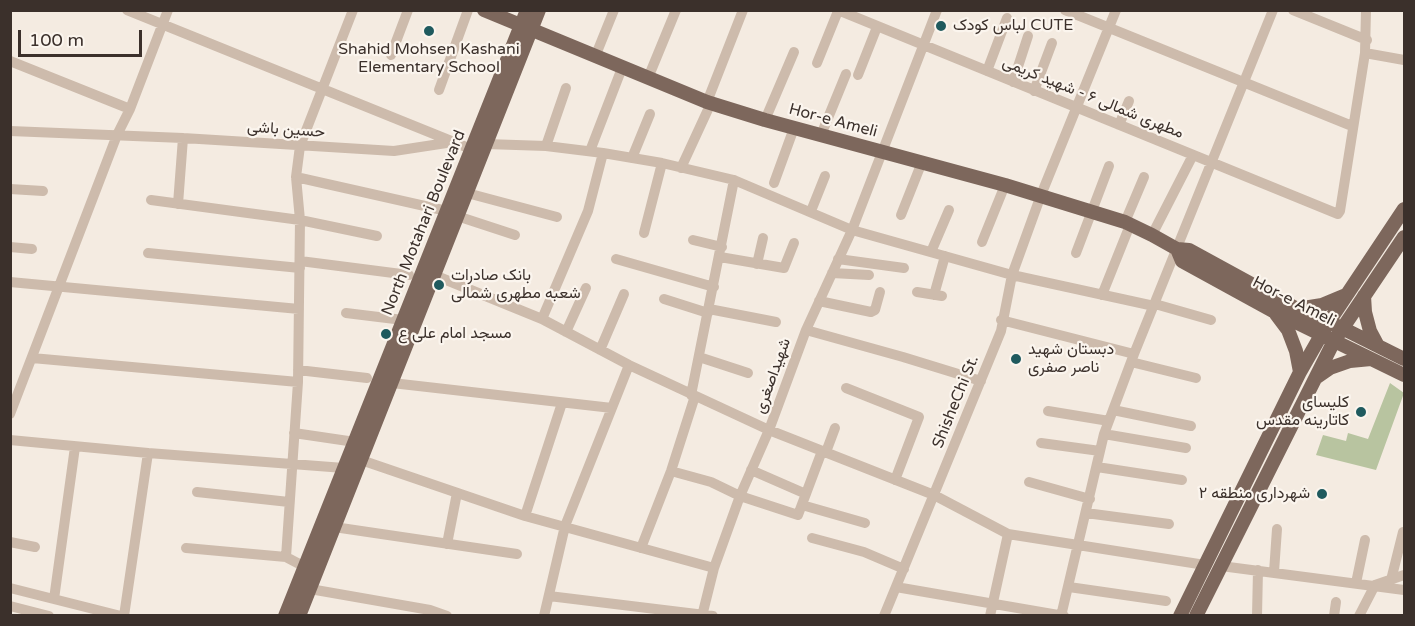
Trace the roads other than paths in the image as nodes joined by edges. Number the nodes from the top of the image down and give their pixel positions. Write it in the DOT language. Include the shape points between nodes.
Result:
graph roads {
  1 [pos="127,10"];
  2 [pos="168,10"];
  3 [pos="353,10"];
  4 [pos="408,10"];
  5 [pos="468,10"];
  6 [pos="484,10"];
  7 [pos="526,10"];
  8 [pos="539,10"];
  9 [pos="614,10"];
  10 [pos="676,10"];
  11 [pos="743,10"];
  12 [pos="937,10"];
  13 [pos="1065,10"];
  14 [pos="1116,10"];
  15 [pos="1273,10"];
  16 [pos="1293,10"];
  17 [pos="1366,10"];
  18 [pos="838,11"];
  19 [pos="1008,18"];
  20 [pos="163,25"];
  21 [pos="877,27"];
  22 [pos="526,28"];
  23 [pos="1109,28"];
  24 [pos="1028,36"];
  25 [pos="1367,40"];
  26 [pos="1052,44"];
  27 [pos="923,45"];
  28 [pos="794,52"];
  29 [pos="1365,52"];
  30 [pos="391,55"];
  31 [pos="595,57"];
  32 [pos="1404,60"];
  33 [pos="10,61"];
  34 [pos="818,63"];
  35 [pos="622,68"];
  36 [pos="987,71"];
  37 [pos="846,74"];
  38 [pos="858,75"];
  39 [pos="648,78"];
  40 [pos="1012,82"];
  41 [pos="1244,82"];
  42 [pos="324,88"];
  43 [pos="566,88"];
  44 [pos="439,90"];
  45 [pos="1034,90"];
  46 [pos="1129,101"];
  47 [pos="709,102"];
  48 [pos="1077,108"];
  49 [pos="130,109"];
  50 [pos="651,114"];
  51 [pos="765,120"];
  52 [pos="1119,125"];
  53 [pos="1352,126"];
  54 [pos="794,128"];
  55 [pos="10,131"];
  56 [pos="117,135"];
  57 [pos="821,135"];
  58 [pos="183,138"];
  59 [pos="453,142"];
  60 [pos="486,144"];
  61 [pos="300,146"];
  62 [pos="546,146"];
  63 [pos="471,149"];
  64 [pos="590,151"];
  65 [pos="881,151"];
  66 [pos="603,153"];
  67 [pos="1193,155"];
  68 [pos="632,158"];
  69 [pos="922,162"];
  70 [pos="662,163"];
  71 [pos="1212,163"];
  72 [pos="1109,166"];
  73 [pos="681,168"];
  74 [pos="825,176"];
  75 [pos="296,177"];
  76 [pos="1144,177"];
  77 [pos="734,180"];
  78 [pos="774,183"];
  79 [pos="1005,185"];
  80 [pos="10,189"];
  81 [pos="43,191"];
  82 [pos="467,193"];
  83 [pos="1041,195"];
  84 [pos="151,200"];
  85 [pos="178,204"];
  86 [pos="949,210"];
  87 [pos="1404,210"];
  88 [pos="811,211"];
  89 [pos="1092,211"];
  90 [pos="452,214"];
  91 [pos="901,215"];
  92 [pos="557,217"];
  93 [pos="300,220"];
  94 [pos="1128,223"];
  95 [pos="852,230"];
  96 [pos="644,233"];
  97 [pos="515,235"];
  98 [pos="1152,235"];
  99 [pos="377,236"];
  100 [pos="1404,237"];
  101 [pos="763,238"];
  102 [pos="693,240"];
  103 [pos="982,242"];
  104 [pos="794,243"];
  105 [pos="10,247"];
  106 [pos="32,249"];
  107 [pos="1177,249"];
  108 [pos="721,252"];
  109 [pos="931,252"];
  110 [pos="148,253"];
  111 [pos="1076,253"];
  112 [pos="945,256"];
  113 [pos="616,259"];
  114 [pos="838,259"];
  115 [pos="757,264"];
  116 [pos="300,265"];
  117 [pos="904,268"];
  118 [pos="832,273"];
  119 [pos="410,274"];
  120 [pos="434,275"];
  121 [pos="869,275"];
  122 [pos="1012,275"];
  123 [pos="10,282"];
  124 [pos="60,286"];
  125 [pos="714,287"];
  126 [pos="586,288"];
  127 [pos="880,292"];
  128 [pos="917,292"];
  129 [pos="624,294"];
  130 [pos="1102,295"];
  131 [pos="1346,295"];
  132 [pos="1364,296"];
  133 [pos="664,299"];
  134 [pos="819,301"];
  135 [pos="1154,305"];
  136 [pos="299,309"];
  137 [pos="1297,309"];
  138 [pos="709,311"];
  139 [pos="1275,312"];
  140 [pos="346,313"];
  141 [pos="542,319"];
  142 [pos="403,320"];
  143 [pos="1001,320"];
  144 [pos="1211,320"];
  145 [pos="776,322"];
  146 [pos="1342,328"];
  147 [pos="806,330"];
  148 [pos="566,332"];
  149 [pos="1328,333"];
  150 [pos="1378,345"];
  151 [pos="600,350"];
  152 [pos="397,352"];
  153 [pos="699,357"];
  154 [pos="32,358"];
  155 [pos="1132,358"];
  156 [pos="1372,359"];
  157 [pos="1404,359"];
  158 [pos="629,365"];
  159 [pos="298,370"];
  160 [pos="1300,372"];
  161 [pos="748,373"];
  162 [pos="1404,375"];
  163 [pos="367,378"];
  164 [pos="1196,378"];
  165 [pos="1312,380"];
  166 [pos="981,381"];
  167 [pos="298,382"];
  168 [pos="392,383"];
  169 [pos="846,388"];
  170 [pos="693,395"];
  171 [pos="562,403"];
  172 [pos="612,408"];
  173 [pos="1048,411"];
  174 [pos="10,414"];
  175 [pos="1111,416"];
  176 [pos="1191,426"];
  177 [pos="836,428"];
  178 [pos="769,430"];
  179 [pos="294,433"];
  180 [pos="1104,434"];
  181 [pos="10,440"];
  182 [pos="355,442"];
  183 [pos="1041,443"];
  184 [pos="75,447"];
  185 [pos="1186,448"];
  186 [pos="1101,451"];
  187 [pos="824,452"];
  188 [pos="148,453"];
  189 [pos="361,460"];
  190 [pos="291,463"];
  191 [pos="1097,467"];
  192 [pos="344,468"];
  193 [pos="751,470"];
  194 [pos="671,471"];
  195 [pos="895,480"];
  196 [pos="1182,480"];
  197 [pos="1029,482"];
  198 [pos="197,492"];
  199 [pos="457,493"];
  200 [pos="934,495"];
  201 [pos="740,496"];
  202 [pos="1090,499"];
  203 [pos="289,502"];
  204 [pos="802,505"];
  205 [pos="1086,513"];
  206 [pos="525,516"];
  207 [pos="865,523"];
  208 [pos="1168,524"];
  209 [pos="566,526"];
  210 [pos="334,527"];
  211 [pos="1277,530"];
  212 [pos="1403,532"];
  213 [pos="1008,534"];
  214 [pos="812,538"];
  215 [pos="1365,540"];
  216 [pos="10,542"];
  217 [pos="447,544"];
  218 [pos="1079,546"];
  219 [pos="35,548"];
  220 [pos="186,548"];
  221 [pos="641,548"];
  222 [pos="517,554"];
  223 [pos="286,558"];
  224 [pos="1205,565"];
  225 [pos="1221,566"];
  226 [pos="305,567"];
  227 [pos="714,567"];
  228 [pos="904,569"];
  229 [pos="1258,570"];
  230 [pos="1274,572"];
  231 [pos="1404,575"];
  232 [pos="1390,580"];
  233 [pos="1356,583"];
  234 [pos="1375,585"];
  235 [pos="896,587"];
  236 [pos="1068,587"];
  237 [pos="10,588"];
  238 [pos="310,589"];
  239 [pos="1404,590"];
  240 [pos="549,596"];
  241 [pos="54,599"];
  242 [pos="1166,601"];
  243 [pos="1336,602"];
  244 [pos="10,606"];
  245 [pos="990,610"];
  246 [pos="49,615"];
  247 [pos="123,615"];
  248 [pos="285,615"];
  249 [pos="299,615"];
  250 [pos="447,615"];
  251 [pos="544,615"];
  252 [pos="706,615"];
  253 [pos="885,615"];
  254 [pos="1062,615"];
  255 [pos="1180,615"];
  256 [pos="1196,615"];
  257 [pos="1257,615"];
  258 [pos="1334,615"];
  259 [pos="1359,615"];
  1 -- 20 [label="street"];
  2 -- 20 [label="street"];
  3 -- 42 [label="street"];
  4 -- 30 [label="street"];
  5 -- 44 [label="street"];
  6 -- 22 [label="main road, Hor-e Ameli"];
  7 -- 22 [label="main road, North Motahari Boulevard"];
  8 -- 22 [label="main road, North Motahari Boulevard"];
  9 -- 31 [label="street"];
  10 -- 39 [label="street"];
  11 -- 47 [label="street"];
  12 -- 27 [label="street, شهیداصغری"];
  13 -- 23 [label="street"];
  14 -- 23 [label="street, ShisheChi St."];
  15 -- 41 [label="street"];
  16 -- 25 [label="street"];
  17 -- 25 [label="street"];
  18 -- 21 [label="street, مطهری شمالی ۶ - شهید کریمی"];
  18 -- 34 [label="street"];
  19 -- 36 [label="street"];
  20 -- 42 [label="street"];
  20 -- 49 [label="street"];
  21 -- 27 [label="street, مطهری شمالی ۶ - شهید کریمی"];
  21 -- 38 [label="street"];
  22 -- 31 [label="main road, Hor-e Ameli"];
  22 -- 60 [label="main road, North Motahari Boulevard"];
  22 -- 63 [label="main road, North Motahari Boulevard"];
  23 -- 41 [label="street"];
  23 -- 48 [label="street, ShisheChi St."];
  24 -- 40 [label="street"];
  25 -- 29 [label="street"];
  26 -- 45 [label="street"];
  27 -- 36 [label="street, مطهری شمالی ۶ - شهید کریمی"];
  27 -- 65 [label="street, شهیداصغری"];
  28 -- 51 [label="street"];
  29 -- 32 [label="street"];
  29 -- 53 [label="street"];
  31 -- 35 [label="main road, Hor-e Ameli"];
  33 -- 49 [label="street"];
  35 -- 39 [label="main road, Hor-e Ameli"];
  35 -- 64 [label="street"];
  36 -- 40 [label="street, مطهری شمالی ۶ - شهید کریمی"];
  37 -- 57 [label="street"];
  39 -- 47 [label="main road, Hor-e Ameli"];
  40 -- 45 [label="street, مطهری شمالی ۶ - شهید کریمی"];
  41 -- 53 [label="street"];
  41 -- 71 [label="street"];
  42 -- 59 [label="street"];
  42 -- 61 [label="street"];
  43 -- 62 [label="street"];
  45 -- 48 [label="street, مطهری شمالی ۶ - شهید کریمی"];
  46 -- 52 [label="street"];
  47 -- 51 [label="main road, Hor-e Ameli"];
  47 -- 73 [label="street"];
  48 -- 52 [label="street, مطهری شمالی ۶ - شهید کریمی"];
  48 -- 83 [label="street, ShisheChi St."];
  49 -- 56 [label="street"];
  50 -- 68 [label="street"];
  51 -- 54 [label="main road, Hor-e Ameli"];
  52 -- 67 [label="street, مطهری شمالی ۶ - شهید کریمی"];
  53 -- 71 [label="street, مطهری شمالی ۶ - شهید کریمی" via="1338,214"];
  54 -- 57 [label="main road, Hor-e Ameli"];
  54 -- 78 [label="street"];
  55 -- 56 [label="street, حسین باشی"];
  56 -- 58 [label="street, حسین باشی"];
  56 -- 124 [label="street"];
  57 -- 65 [label="main road, Hor-e Ameli"];
  58 -- 61 [label="street, حسین باشی"];
  58 -- 85 [label="street"];
  59 -- 61 [label="street, حسین باشی" via="394,151"];
  59 -- 63 [label="street"];
  60 -- 62 [label="street"];
  60 -- 82 [label="main road, North Motahari Boulevard"];
  61 -- 75 [label="street"];
  62 -- 64 [label="street"];
  63 -- 90 [label="main road, North Motahari Boulevard"];
  64 -- 66 [label="street"];
  65 -- 69 [label="main road, Hor-e Ameli"];
  65 -- 95 [label="street, شهیداصغری"];
  66 -- 68 [label="street"];
  66 -- 141 [label="street" via="588,211"];
  67 -- 71 [label="street, مطهری شمالی ۶ - شهید کریمی"];
  67 -- 98 [label="street"];
  68 -- 70 [label="street"];
  69 -- 79 [label="main road, Hor-e Ameli"];
  69 -- 91 [label="street"];
  70 -- 73 [label="street"];
  70 -- 96 [label="street"];
  71 -- 107 [label="street"];
  72 -- 89 [label="street"];
  73 -- 77 [label="street"];
  74 -- 88 [label="street"];
  75 -- 90 [label="street"];
  75 -- 93 [label="street"];
  76 -- 94 [label="street"];
  77 -- 88 [label="street"];
  77 -- 108 [label="street"];
  79 -- 83 [label="main road, Hor-e Ameli"];
  79 -- 103 [label="street"];
  80 -- 81 [label="street"];
  82 -- 90 [label="main road, North Motahari Boulevard"];
  82 -- 92 [label="street"];
  83 -- 89 [label="main road, Hor-e Ameli"];
  83 -- 122 [label="street, ShisheChi St."];
  84 -- 85 [label="street"];
  85 -- 93 [label="street"];
  86 -- 109 [label="street"];
  87 -- 131 [label="main road"];
  88 -- 95 [label="street"];
  89 -- 94 [label="main road, Hor-e Ameli"];
  89 -- 111 [label="street"];
  90 -- 97 [label="street"];
  90 -- 120 [label="main road, North Motahari Boulevard"];
  90 -- 142 [label="main road, North Motahari Boulevard"];
  93 -- 99 [label="street"];
  93 -- 116 [label="street"];
  94 -- 98 [label="main road, Hor-e Ameli"];
  94 -- 130 [label="street"];
  95 -- 109 [label="street"];
  95 -- 114 [label="street, شهیداصغری"];
  98 -- 107 [label="main road, Hor-e Ameli"];
  100 -- 132 [label="main road"];
  101 -- 115 [label="street"];
  102 -- 108 [label="street"];
  104 -- 115 [label="street" via="784,268"];
  105 -- 106 [label="street"];
  107 -- 135 [label="street"];
  107 -- 137 [label="main road, Hor-e Ameli" via="1189,250"];
  107 -- 139 [label="main road, Hor-e Ameli" via="1182,261"];
  108 -- 115 [label="street"];
  108 -- 125 [label="street"];
  109 -- 112 [label="street"];
  110 -- 116 [label="street"];
  112 -- 122 [label="street"];
  112 -- 128 [label="street" via="938,296"];
  113 -- 125 [label="street"];
  114 -- 117 [label="street"];
  114 -- 118 [label="street, شهیداصغری"];
  116 -- 119 [label="street"];
  116 -- 136 [label="street"];
  118 -- 121 [label="street"];
  118 -- 134 [label="street, شهیداصغری"];
  120 -- 141 [label="street"];
  120 -- 152 [label="main road, North Motahari Boulevard"];
  122 -- 130 [label="street"];
  122 -- 143 [label="street, ShisheChi St."];
  123 -- 124 [label="street"];
  124 -- 136 [label="street"];
  124 -- 154 [label="street"];
  125 -- 138 [label="street"];
  126 -- 148 [label="street"];
  127 -- 134 [label="street" via="871,312"];
  129 -- 151 [label="street"];
  130 -- 135 [label="street"];
  131 -- 137 [label="main road" via="1322,305"];
  131 -- 149 [label="main road"];
  132 -- 146 [label="main road"];
  132 -- 150 [label="main road" via="1370,331"];
  133 -- 138 [label="street"];
  134 -- 147 [label="street, شهیداصغری"];
  135 -- 144 [label="street"];
  135 -- 155 [label="street"];
  136 -- 159 [label="street"];
  137 -- 149 [label="main road, Hor-e Ameli"];
  138 -- 145 [label="street"];
  138 -- 153 [label="street"];
  139 -- 149 [label="main road, Hor-e Ameli"];
  139 -- 160 [label="main road" via="1288,330"];
  140 -- 142 [label="street"];
  141 -- 148 [label="street"];
  142 -- 152 [label="main road, North Motahari Boulevard"];
  143 -- 155 [label="street"];
  143 -- 166 [label="street, ShisheChi St." via="1001,331"];
  146 -- 149 [label="main road"];
  146 -- 150 [label="main road, Hor-e Ameli"];
  147 -- 166 [label="street"];
  147 -- 178 [label="street, شهیداصغری"];
  148 -- 151 [label="street"];
  149 -- 156 [label="main road, Hor-e Ameli"];
  149 -- 160 [label="main road"];
  149 -- 165 [label="main road"];
  150 -- 157 [label="main road, Hor-e Ameli"];
  151 -- 158 [label="street"];
  152 -- 168 [label="main road, North Motahari Boulevard"];
  152 -- 182 [label="main road, North Motahari Boulevard"];
  153 -- 161 [label="street"];
  153 -- 170 [label="street"];
  154 -- 167 [label="street"];
  154 -- 174 [label="street"];
  155 -- 164 [label="street"];
  155 -- 175 [label="street"];
  156 -- 162 [label="main road, Hor-e Ameli"];
  156 -- 165 [label="main road" via="1350,360"];
  158 -- 170 [label="street"];
  158 -- 172 [label="street"];
  159 -- 163 [label="street"];
  159 -- 167 [label="street"];
  160 -- 224 [label="main road"];
  165 -- 225 [label="main road"];
  166 -- 200 [label="street, ShisheChi St."];
  167 -- 179 [label="street"];
  168 -- 171 [label="street"];
  168 -- 189 [label="main road, North Motahari Boulevard"];
  169 -- 195 [label="street" via="919,417"];
  170 -- 178 [label="street"];
  170 -- 194 [label="street"];
  171 -- 172 [label="street"];
  171 -- 206 [label="street"];
  172 -- 209 [label="street"];
  173 -- 175 [label="street"];
  175 -- 176 [label="street"];
  175 -- 180 [label="street"];
  177 -- 187 [label="street"];
  178 -- 187 [label="street"];
  178 -- 193 [label="street, شهیداصغری"];
  179 -- 182 [label="street"];
  179 -- 190 [label="street"];
  180 -- 185 [label="street"];
  180 -- 186 [label="street"];
  181 -- 184 [label="street"];
  182 -- 192 [label="main road, North Motahari Boulevard"];
  183 -- 186 [label="street"];
  184 -- 188 [label="street"];
  184 -- 241 [label="street"];
  186 -- 191 [label="street"];
  187 -- 195 [label="street"];
  187 -- 204 [label="street"];
  188 -- 190 [label="street"];
  188 -- 247 [label="street"];
  189 -- 199 [label="street"];
  189 -- 210 [label="main road, North Motahari Boulevard"];
  190 -- 192 [label="street"];
  190 -- 203 [label="street"];
  191 -- 196 [label="street"];
  191 -- 202 [label="street"];
  192 -- 226 [label="main road, North Motahari Boulevard"];
  193 -- 201 [label="street, شهیداصغری"];
  193 -- 204 [label="street"];
  194 -- 201 [label="street" via="711,482"];
  194 -- 221 [label="street"];
  195 -- 200 [label="street"];
  197 -- 202 [label="street"];
  198 -- 203 [label="street"];
  199 -- 206 [label="street"];
  199 -- 217 [label="street"];
  200 -- 213 [label="street"];
  200 -- 228 [label="street, ShisheChi St."];
  201 -- 204 [label="street"];
  201 -- 227 [label="street, شهیداصغری"];
  202 -- 205 [label="street"];
  203 -- 223 [label="street"];
  204 -- 207 [label="street"];
  205 -- 208 [label="street"];
  205 -- 218 [label="street"];
  206 -- 209 [label="street"];
  209 -- 221 [label="street"];
  209 -- 240 [label="street"];
  210 -- 217 [label="street"];
  210 -- 238 [label="main road, North Motahari Boulevard"];
  211 -- 230 [label="street"];
  212 -- 232 [label="street"];
  213 -- 218 [label="street"];
  213 -- 245 [label="street"];
  214 -- 228 [label="street" via="864,552"];
  215 -- 233 [label="street"];
  216 -- 219 [label="street"];
  217 -- 222 [label="street"];
  218 -- 224 [label="street"];
  218 -- 236 [label="street"];
  220 -- 223 [label="street"];
  221 -- 227 [label="street"];
  223 -- 226 [label="street"];
  224 -- 255 [label="main road"];
  225 -- 229 [label="street"];
  225 -- 256 [label="main road"];
  226 -- 248 [label="main road, North Motahari Boulevard"];
  227 -- 252 [label="street, شهیداصغری"];
  228 -- 235 [label="street, ShisheChi St."];
  229 -- 230 [label="street"];
  229 -- 257 [label="street"];
  230 -- 233 [label="street"];
  231 -- 232 [label="street"];
  232 -- 234 [label="street"];
  233 -- 234 [label="street"];
  234 -- 239 [label="street"];
  234 -- 259 [label="street"];
  235 -- 245 [label="street"];
  235 -- 253 [label="street, ShisheChi St."];
  236 -- 242 [label="street"];
  236 -- 254 [label="street"];
  237 -- 241 [label="street"];
  238 -- 249 [label="main road, North Motahari Boulevard"];
  238 -- 250 [label="street"];
  240 -- 251 [label="street"];
  240 -- 252 [label="street"];
  241 -- 247 [label="street"];
  243 -- 258 [label="street"];
  244 -- 246 [label="street"];
  245 -- 254 [label="street"];
}
